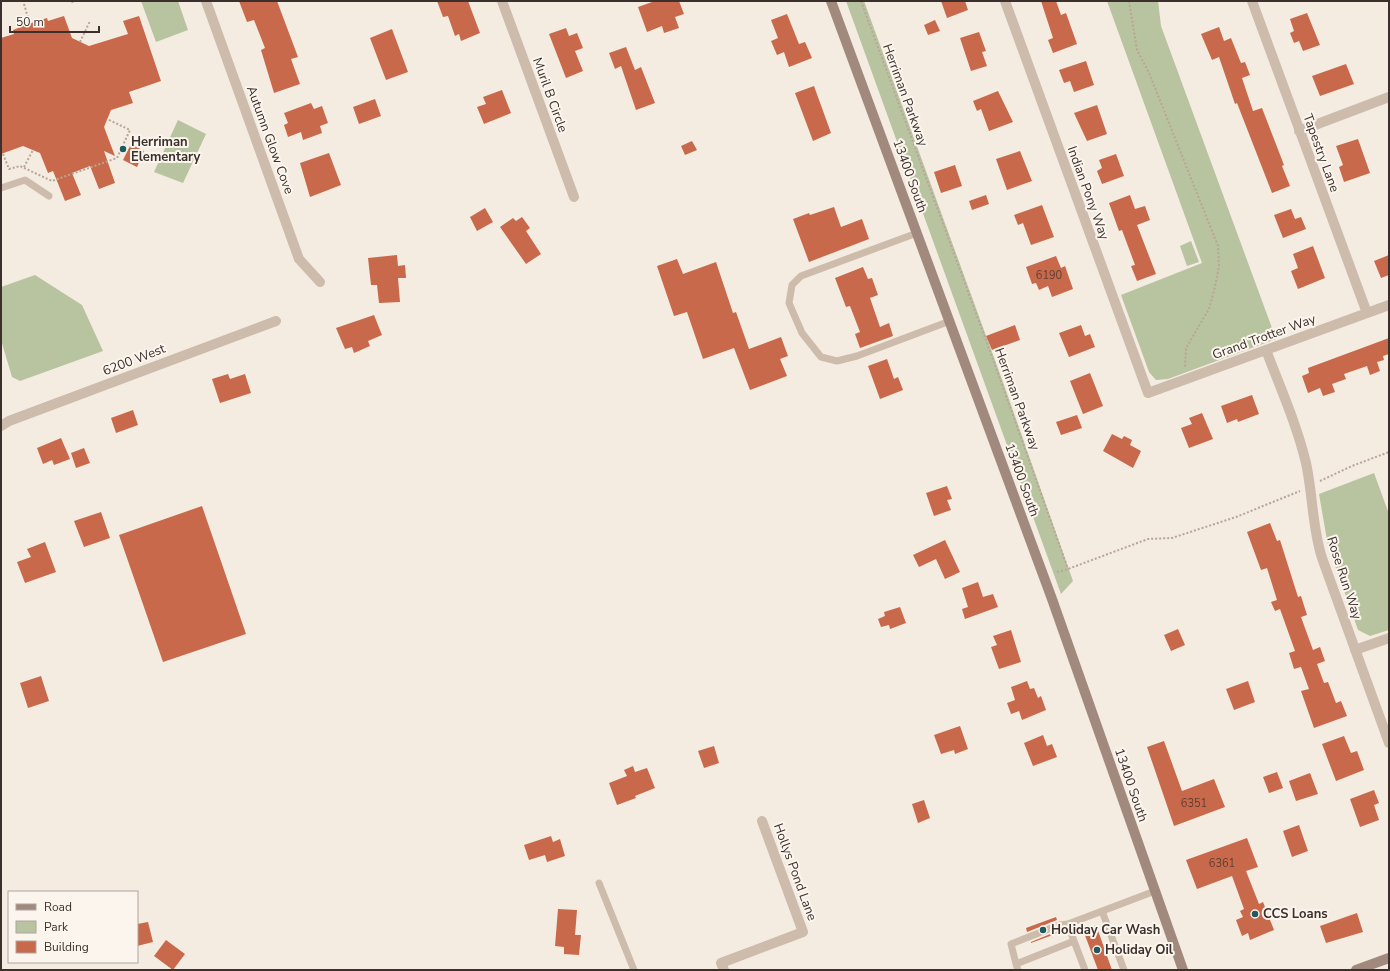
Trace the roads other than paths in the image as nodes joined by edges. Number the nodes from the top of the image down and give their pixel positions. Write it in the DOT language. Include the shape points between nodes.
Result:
graph roads {
  1 [pos="206,1"];
  2 [pos="502,1"];
  3 [pos="831,1"];
  4 [pos="1004,1"];
  5 [pos="1252,1"];
  6 [pos="1389,98"];
  7 [pos="1299,131"];
  8 [pos="1,188"];
  9 [pos="49,196"];
  10 [pos="574,197"];
  11 [pos="917,233"];
  12 [pos="320,282"];
  13 [pos="1389,305"];
  14 [pos="1367,313"];
  15 [pos="276,321"];
  16 [pos="950,321"];
  17 [pos="1266,350"];
  18 [pos="1148,393"];
  19 [pos="1,426"];
  20 [pos="1389,638"];
  21 [pos="1355,650"];
  22 [pos="1389,743"];
  23 [pos="762,821"];
  24 [pos="599,883"];
  25 [pos="1155,891"];
  26 [pos="1102,911"];
  27 [pos="1068,924"];
  28 [pos="1074,941"];
  29 [pos="1389,958"];
  30 [pos="1017,967"];
  31 [pos="634,970"];
  32 [pos="724,970"];
  33 [pos="1085,970"];
  34 [pos="1124,970"];
  35 [pos="1183,970"];
  36 [pos="1356,970"];
  1 -- 12 [label="street, Autumn Glow Cove" via="299,259"];
  2 -- 10 [label="street, Muril B Circle"];
  3 -- 11 [label="main road, 13400 South"];
  4 -- 18 [label="street, Indian Pony Way"];
  5 -- 7 [label="street, Tapestry Lane"];
  6 -- 7 [label="street"];
  7 -- 14 [label="street, Tapestry Lane"];
  8 -- 9 [label="lane" via="25,180"];
  11 -- 16 [label="main road, 13400 South"];
  11 -- 16 [label="lane" via="801,276 792,285 789,303 802,333 821,357 837,361"];
  13 -- 14 [label="street, Grand Trotter Way"];
  14 -- 17 [label="street, Grand Trotter Way"];
  15 -- 19 [label="street, 6200 West" via="16,418"];
  16 -- 25 [label="main road, 13400 South"];
  17 -- 18 [label="street, Grand Trotter Way"];
  17 -- 21 [label="street, Rose Run Way" via="1303,452 1319,548"];
  20 -- 21 [label="street"];
  21 -- 22 [label="street, Rose Run Way"];
  23 -- 32 [label="street, Hollys Pond Lane" via="803,932 721,963"];
  24 -- 31 [label="lane"];
  25 -- 26 [label="lane"];
  25 -- 35 [label="main road, 13400 South"];
  26 -- 27 [label="lane"];
  26 -- 34 [label="lane"];
  27 -- 28 [label="lane"];
  27 -- 30 [label="lane" via="1010,944"];
  28 -- 30 [label="lane"];
  28 -- 33 [label="lane"];
  29 -- 36 [label="main road"];
}
